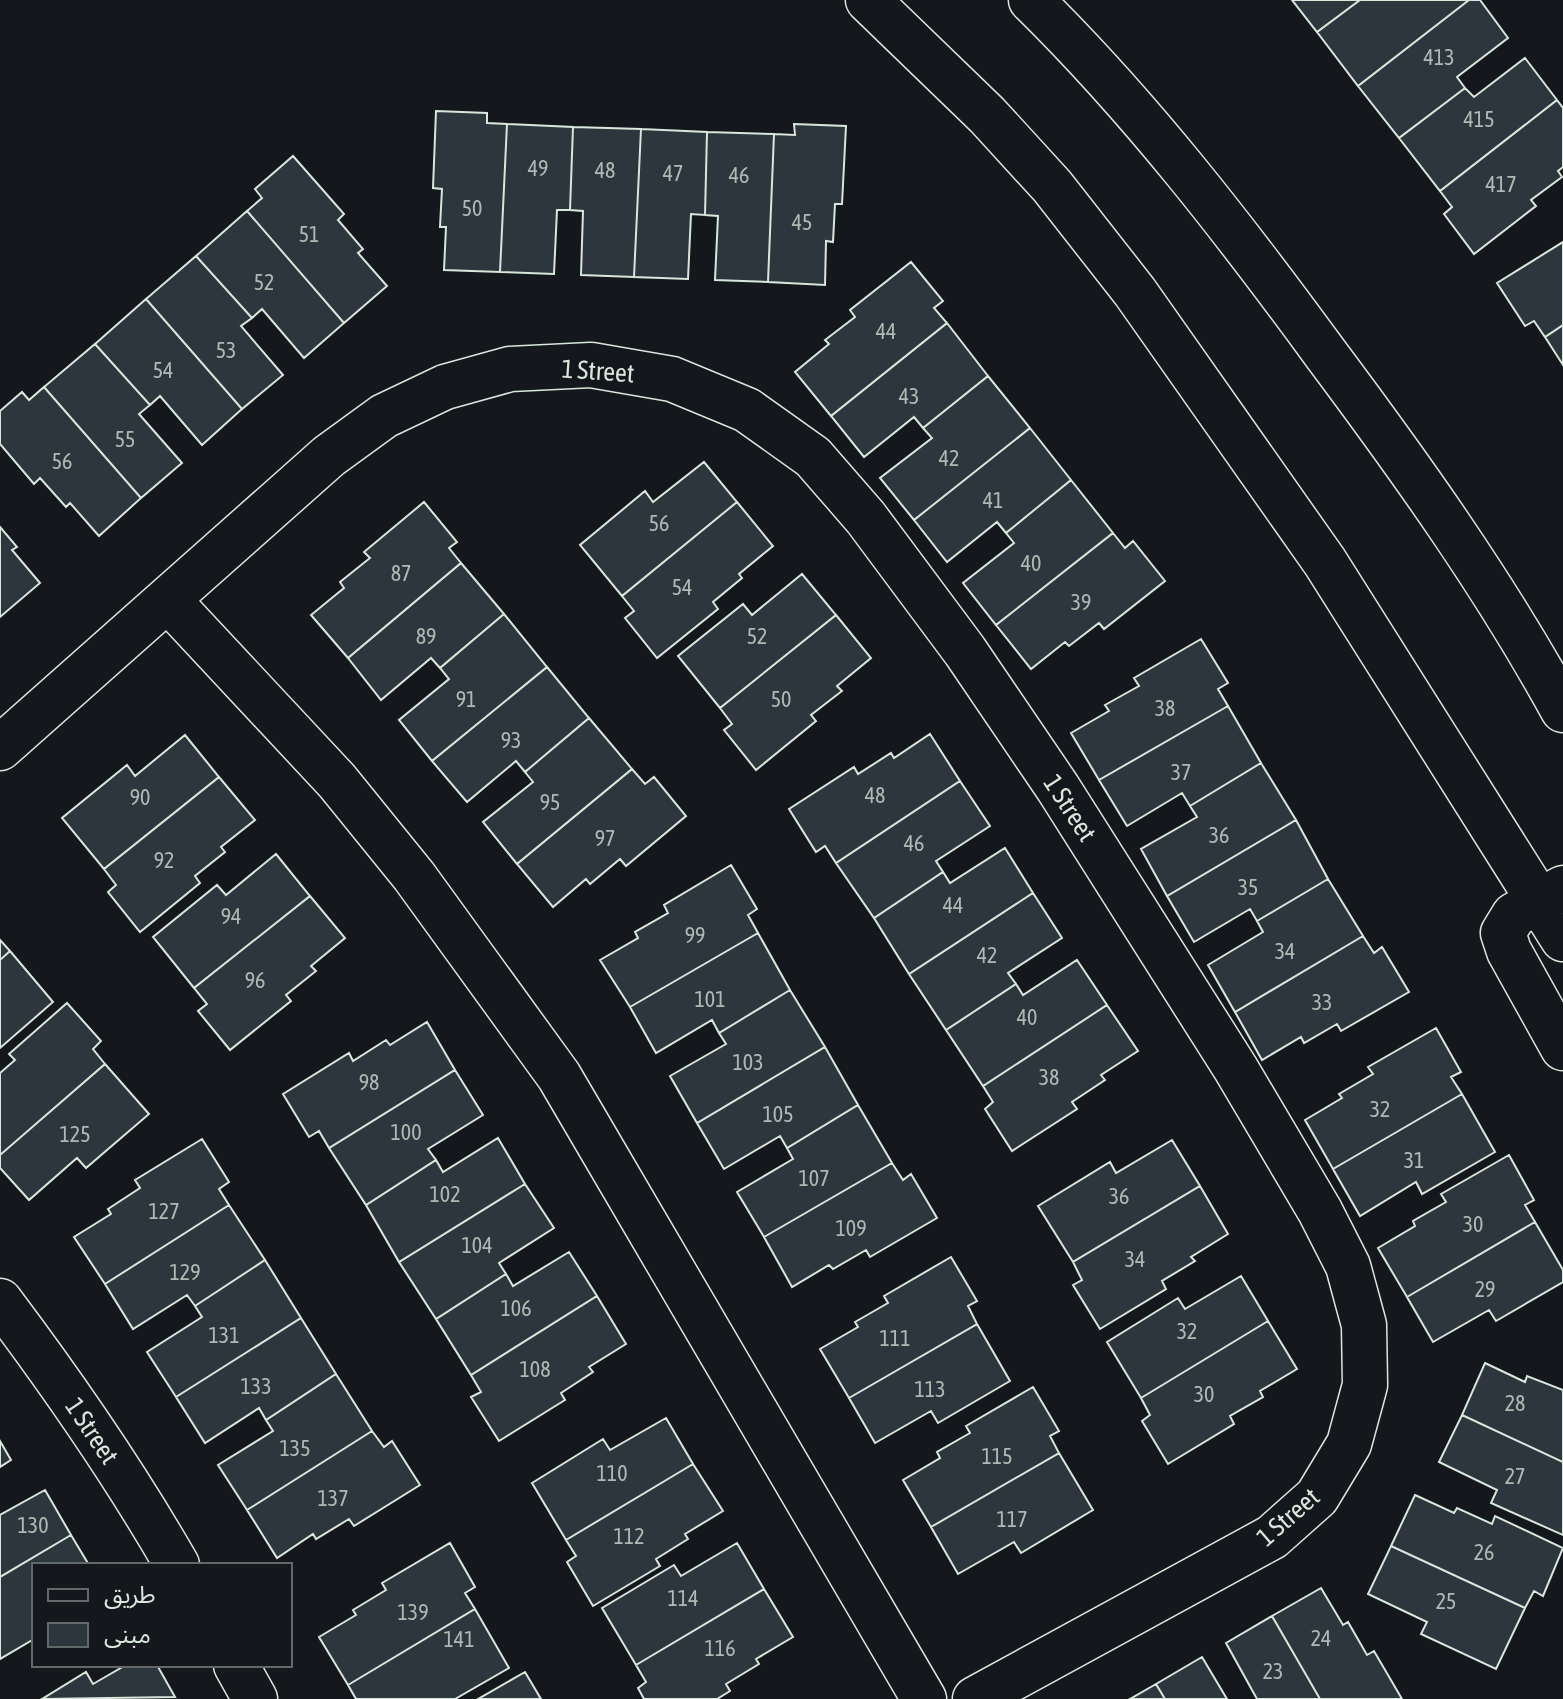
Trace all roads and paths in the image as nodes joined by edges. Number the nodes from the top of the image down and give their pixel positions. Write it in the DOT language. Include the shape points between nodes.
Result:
graph roads {
  1 [pos="868,0"];
  2 [pos="1031,0"];
  3 [pos="169,601"];
  4 [pos="1563,710"];
  5 [pos="0,748"];
  6 [pos="1552,894"];
  7 [pos="1563,939"];
  8 [pos="1563,1048"];
  9 [pos="0,1301"];
  10 [pos="176,1563"];
  11 [pos="237,1667"];
  12 [pos="255,1699"];
  13 [pos="924,1699"];
  14 [pos="975,1699"];
  1 -- 6 [label="street" via="1033,166 1135,292"];
  2 -- 4 [label="street" via="1179,164 1270,278 1447,520"];
  3 -- 5 [label="street, 1 Street"];
  3 -- 13 [label="street" via="356,805 433,901 559,1076"];
  3 -- 14 [label="street, 1 Street" via="329,456 384,416 445,387 510,369 591,365 672,379 734,405 813,457 866,518 965,651 1139,915 1320,1211 1348,1266 1364,1325 1365,1385 1349,1444 1317,1497 1272,1537"];
  6 -- 7 [label="street"];
  6 -- 8 [label="street" via="1514,915 1503,933"];
  9 -- 10 [label="street, 1 Street" via="87,1422"];
  11 -- 12 [label="street"];
}
